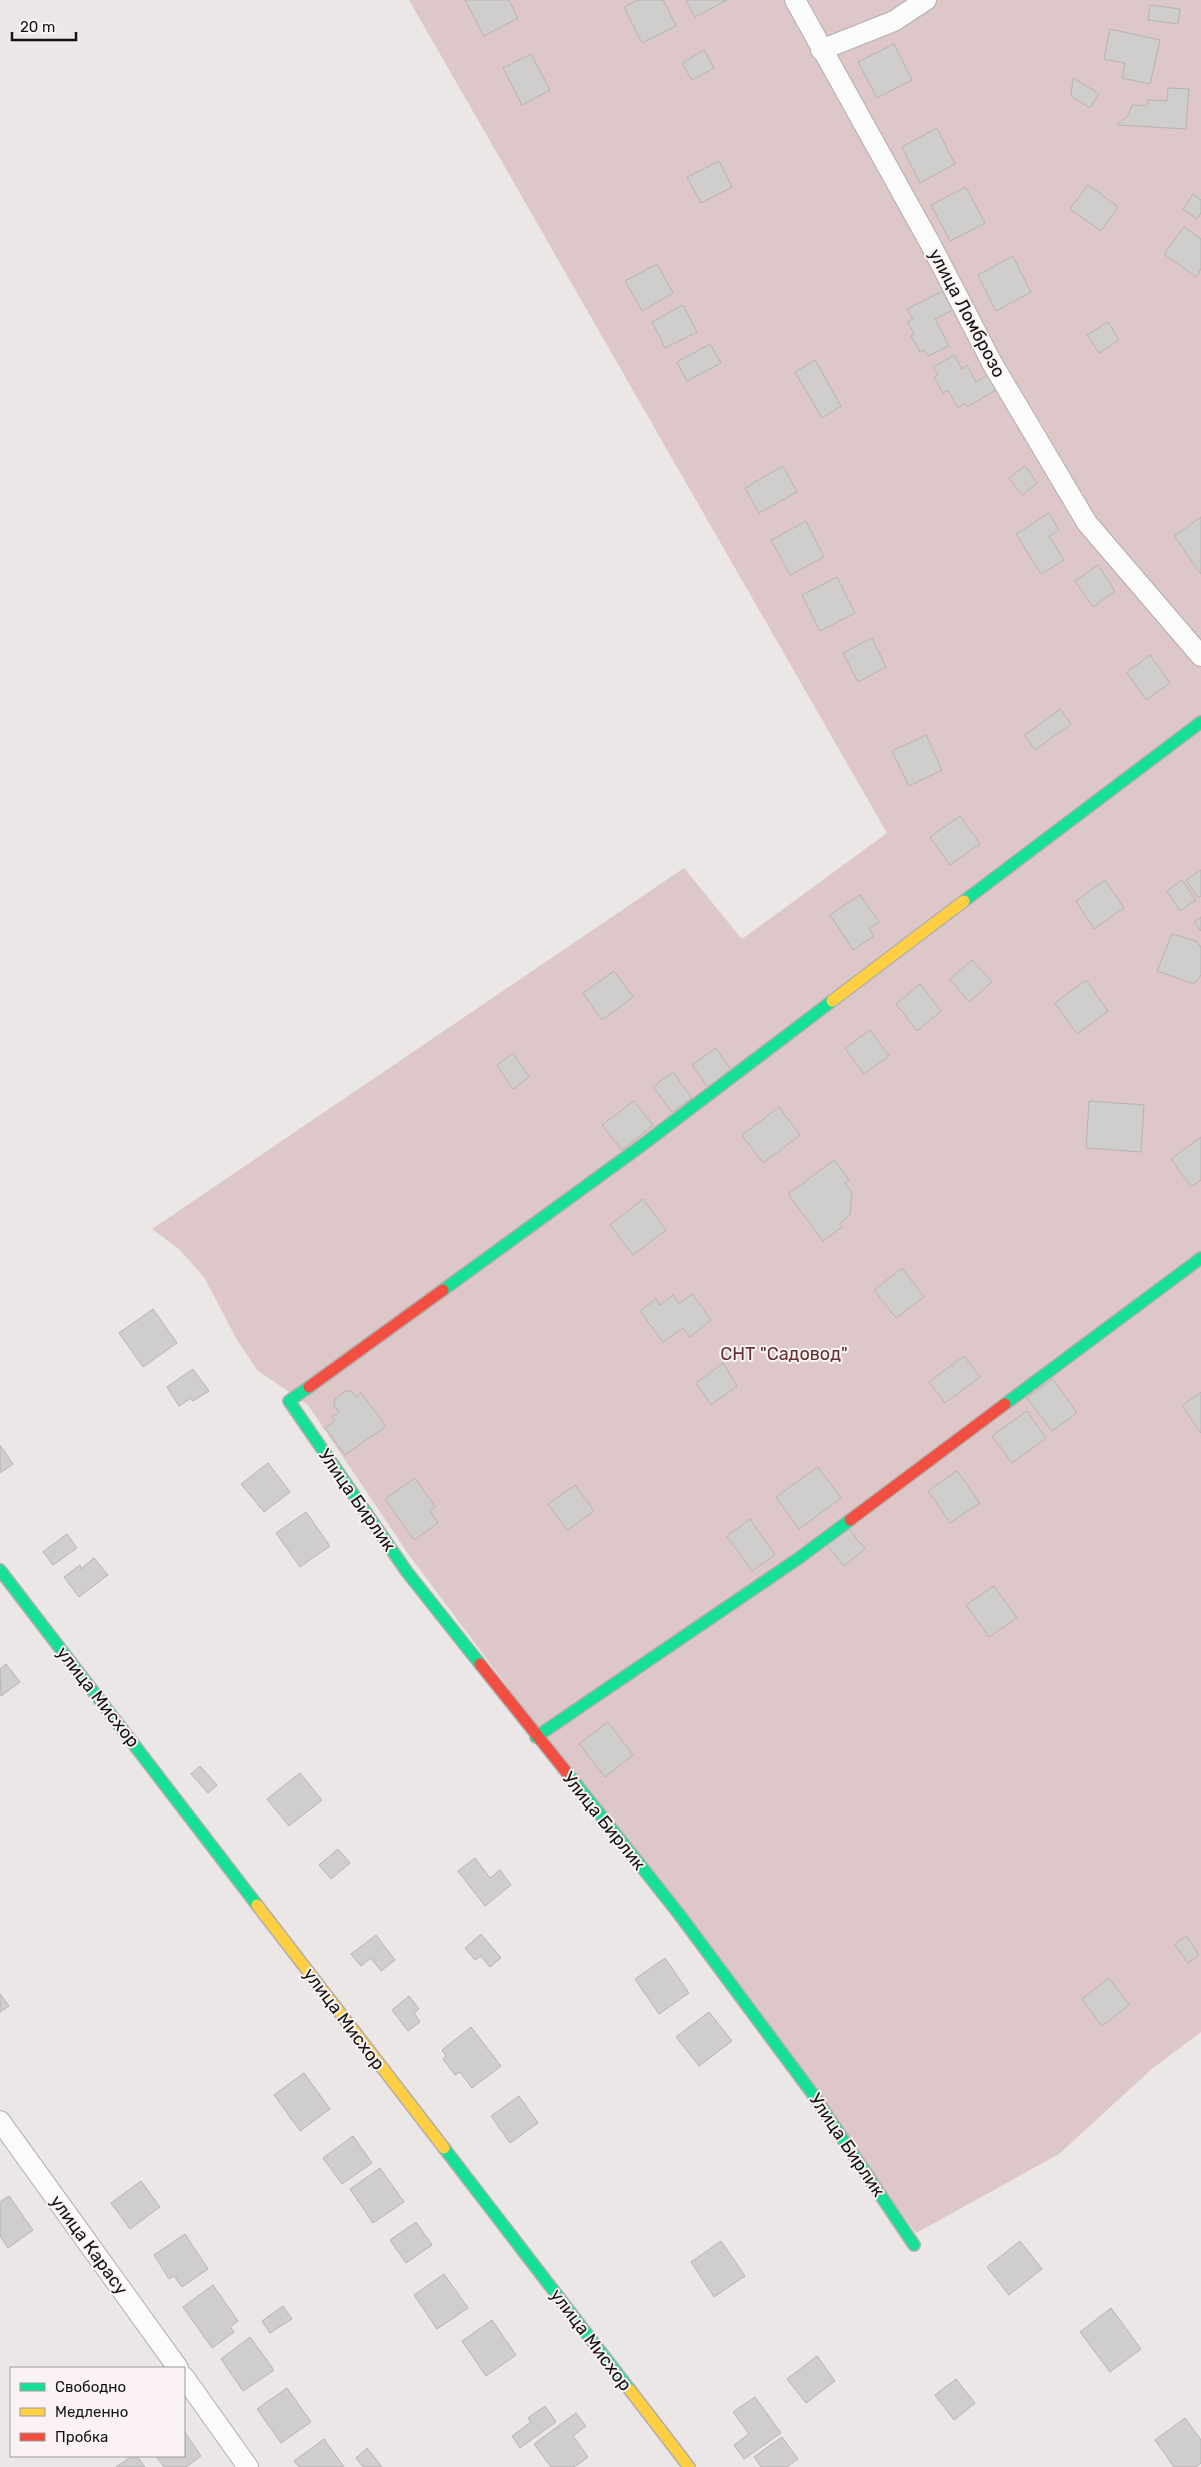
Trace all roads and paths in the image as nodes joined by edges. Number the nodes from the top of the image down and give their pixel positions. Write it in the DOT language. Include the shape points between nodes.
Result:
graph roads {
  1 [pos="795,0"];
  2 [pos="926,0"];
  3 [pos="821,50"];
  4 [pos="1201,656"];
  5 [pos="1201,722"];
  6 [pos="1201,1258"];
  7 [pos="0,1570"];
  8 [pos="536,1737"];
  9 [pos="0,2121"];
  10 [pos="914,2245"];
  11 [pos="177,2367"];
  12 [pos="185,2378"];
  13 [pos="248,2467"];
  14 [pos="689,2467"];
  1 -- 3 [label="street, улица Ломброзо"];
  2 -- 3 [label="street" via="894,21"];
  3 -- 4 [label="street, улица Ломброзо" via="931,245 992,363 1088,523"];
  5 -- 8 [label="street, Улица Бирлик" via="641,1146 289,1401 407,1572"];
  6 -- 8 [label="street" via="800,1558"];
  7 -- 14 [label="street, улица Мисхор"];
  8 -- 10 [label="street, Улица Бирлик" via="679,1914 812,2093"];
  9 -- 11 [label="street, улица Карасу"];
  12 -- 13 [label="street"];
}
